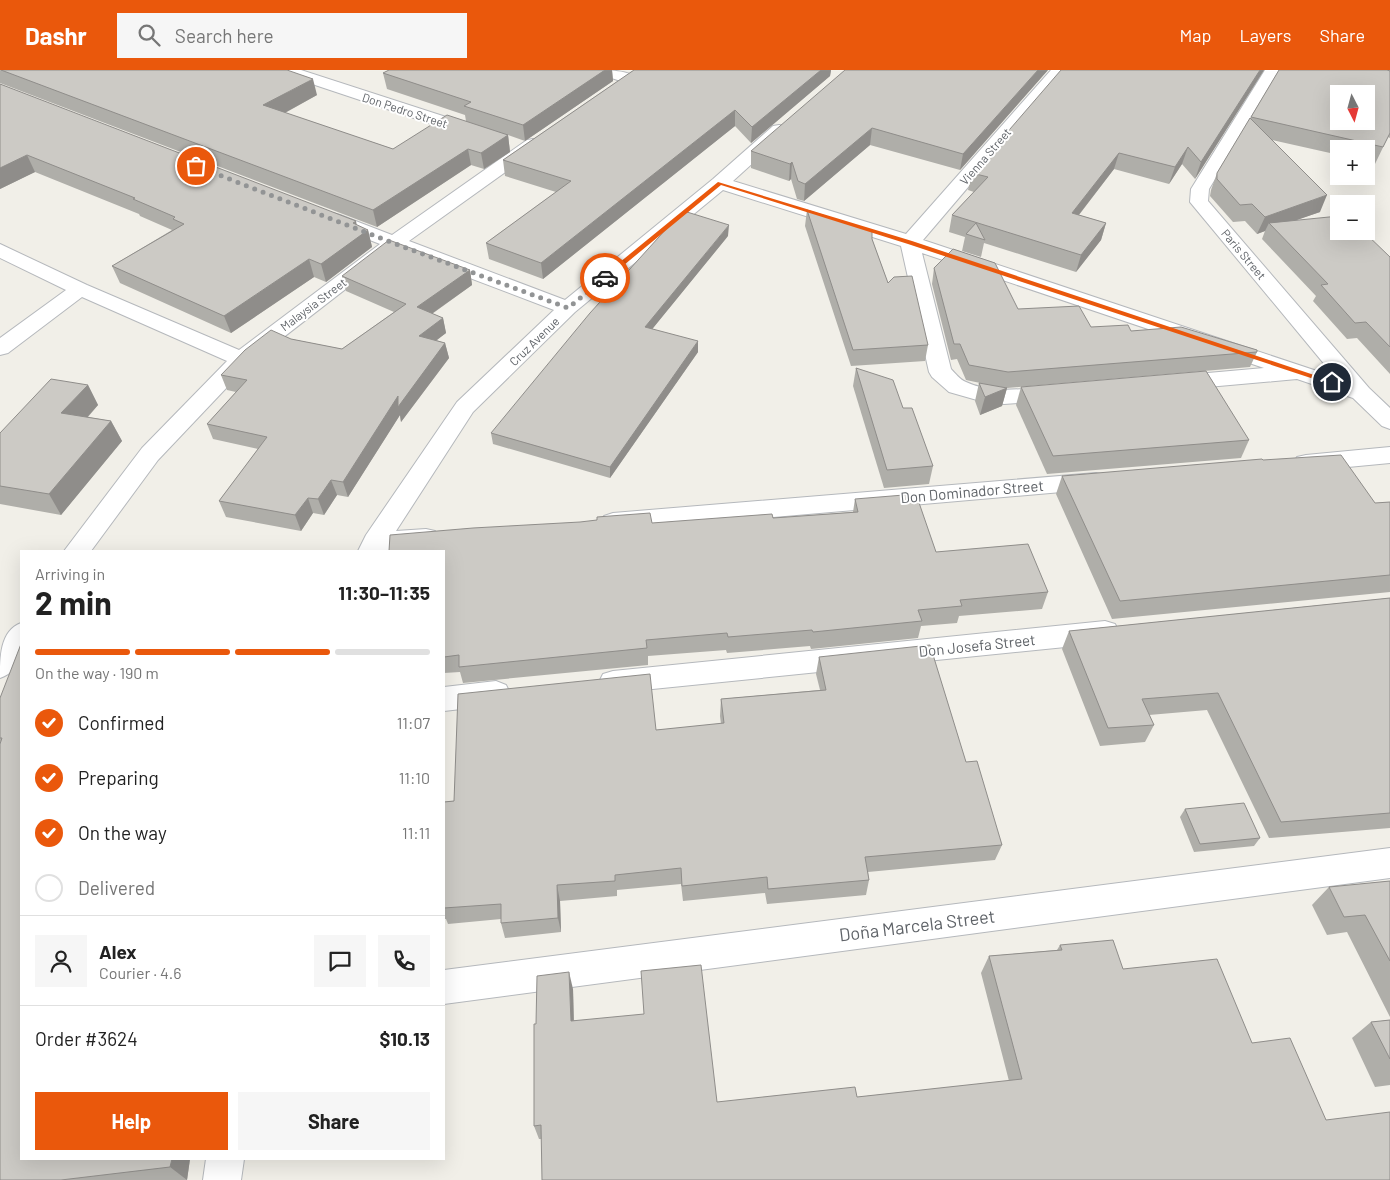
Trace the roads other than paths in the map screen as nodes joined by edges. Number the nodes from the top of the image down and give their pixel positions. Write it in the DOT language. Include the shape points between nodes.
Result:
graph roads {
  1 [pos="285,70"];
  2 [pos="602,70"];
  3 [pos="1060,70"];
  4 [pos="1273,70"];
  5 [pos="636,74"];
  6 [pos="606,95"];
  7 [pos="793,118"];
  8 [pos="550,133"];
  9 [pos="489,137"];
  10 [pos="720,183"];
  11 [pos="320,214"];
  12 [pos="910,242"];
  13 [pos="393,243"];
  14 [pos="0,250"];
  15 [pos="80,289"];
  16 [pos="568,308"];
  17 [pos="0,348"];
  18 [pos="241,359"];
  19 [pos="1302,372"];
  20 [pos="1153,385"];
  21 [pos="1074,391"];
  22 [pos="1361,393"];
  23 [pos="1390,421"];
  24 [pos="1390,455"];
  25 [pos="1281,465"];
  26 [pos="1121,478"];
  27 [pos="594,524"];
  28 [pos="445,536"];
  29 [pos="373,547"];
  30 [pos="78,550"];
  31 [pos="1134,629"];
  32 [pos="20,636"];
  33 [pos="0,667"];
  34 [pos="592,684"];
  35 [pos="523,691"];
  36 [pos="445,699"];
  37 [pos="1390,863"];
  38 [pos="445,987"];
  39 [pos="225,1160"];
  40 [pos="222,1180"];
  1 -- 9 [label="street, Don Pedro Street"];
  2 -- 5 [label="street"];
  3 -- 12 [label="street, Vienna Street"];
  4 -- 22 [label="street, Paris Street" via="1200,189 1199,202"];
  5 -- 6 [label="street"];
  7 -- 10 [label="street, Cruz Avenue"];
  8 -- 13 [label="street, Malaysia Street" via="516,146 473,188"];
  10 -- 12 [label="street"];
  10 -- 16 [label="street, Cruz Avenue"];
  11 -- 13 [label="street"];
  12 -- 19 [label="street"];
  12 -- 21 [label="street" via="940,372 957,387 1004,397"];
  13 -- 16 [label="street"];
  13 -- 18 [label="street, Malaysia Street"];
  14 -- 15 [label="street"];
  15 -- 17 [label="street"];
  15 -- 18 [label="street"];
  16 -- 29 [label="street, Cruz Avenue" via="465,407"];
  18 -- 30 [label="street, Malaysia Street" via="150,454"];
  19 -- 20 [label="street"];
  19 -- 22 [label="street"];
  22 -- 23 [label="street, Paris Street"];
  24 -- 25 [label="street"];
  26 -- 27 [label="street, Don Dominador Street"];
  28 -- 29 [label="street"];
  31 -- 34 [label="street, Don Josefa Street"];
  32 -- 33 [label="street"];
  35 -- 36 [label="street"];
  37 -- 38 [label="street, Doña Marcela Street"];
  39 -- 40 [label="street"];
}
